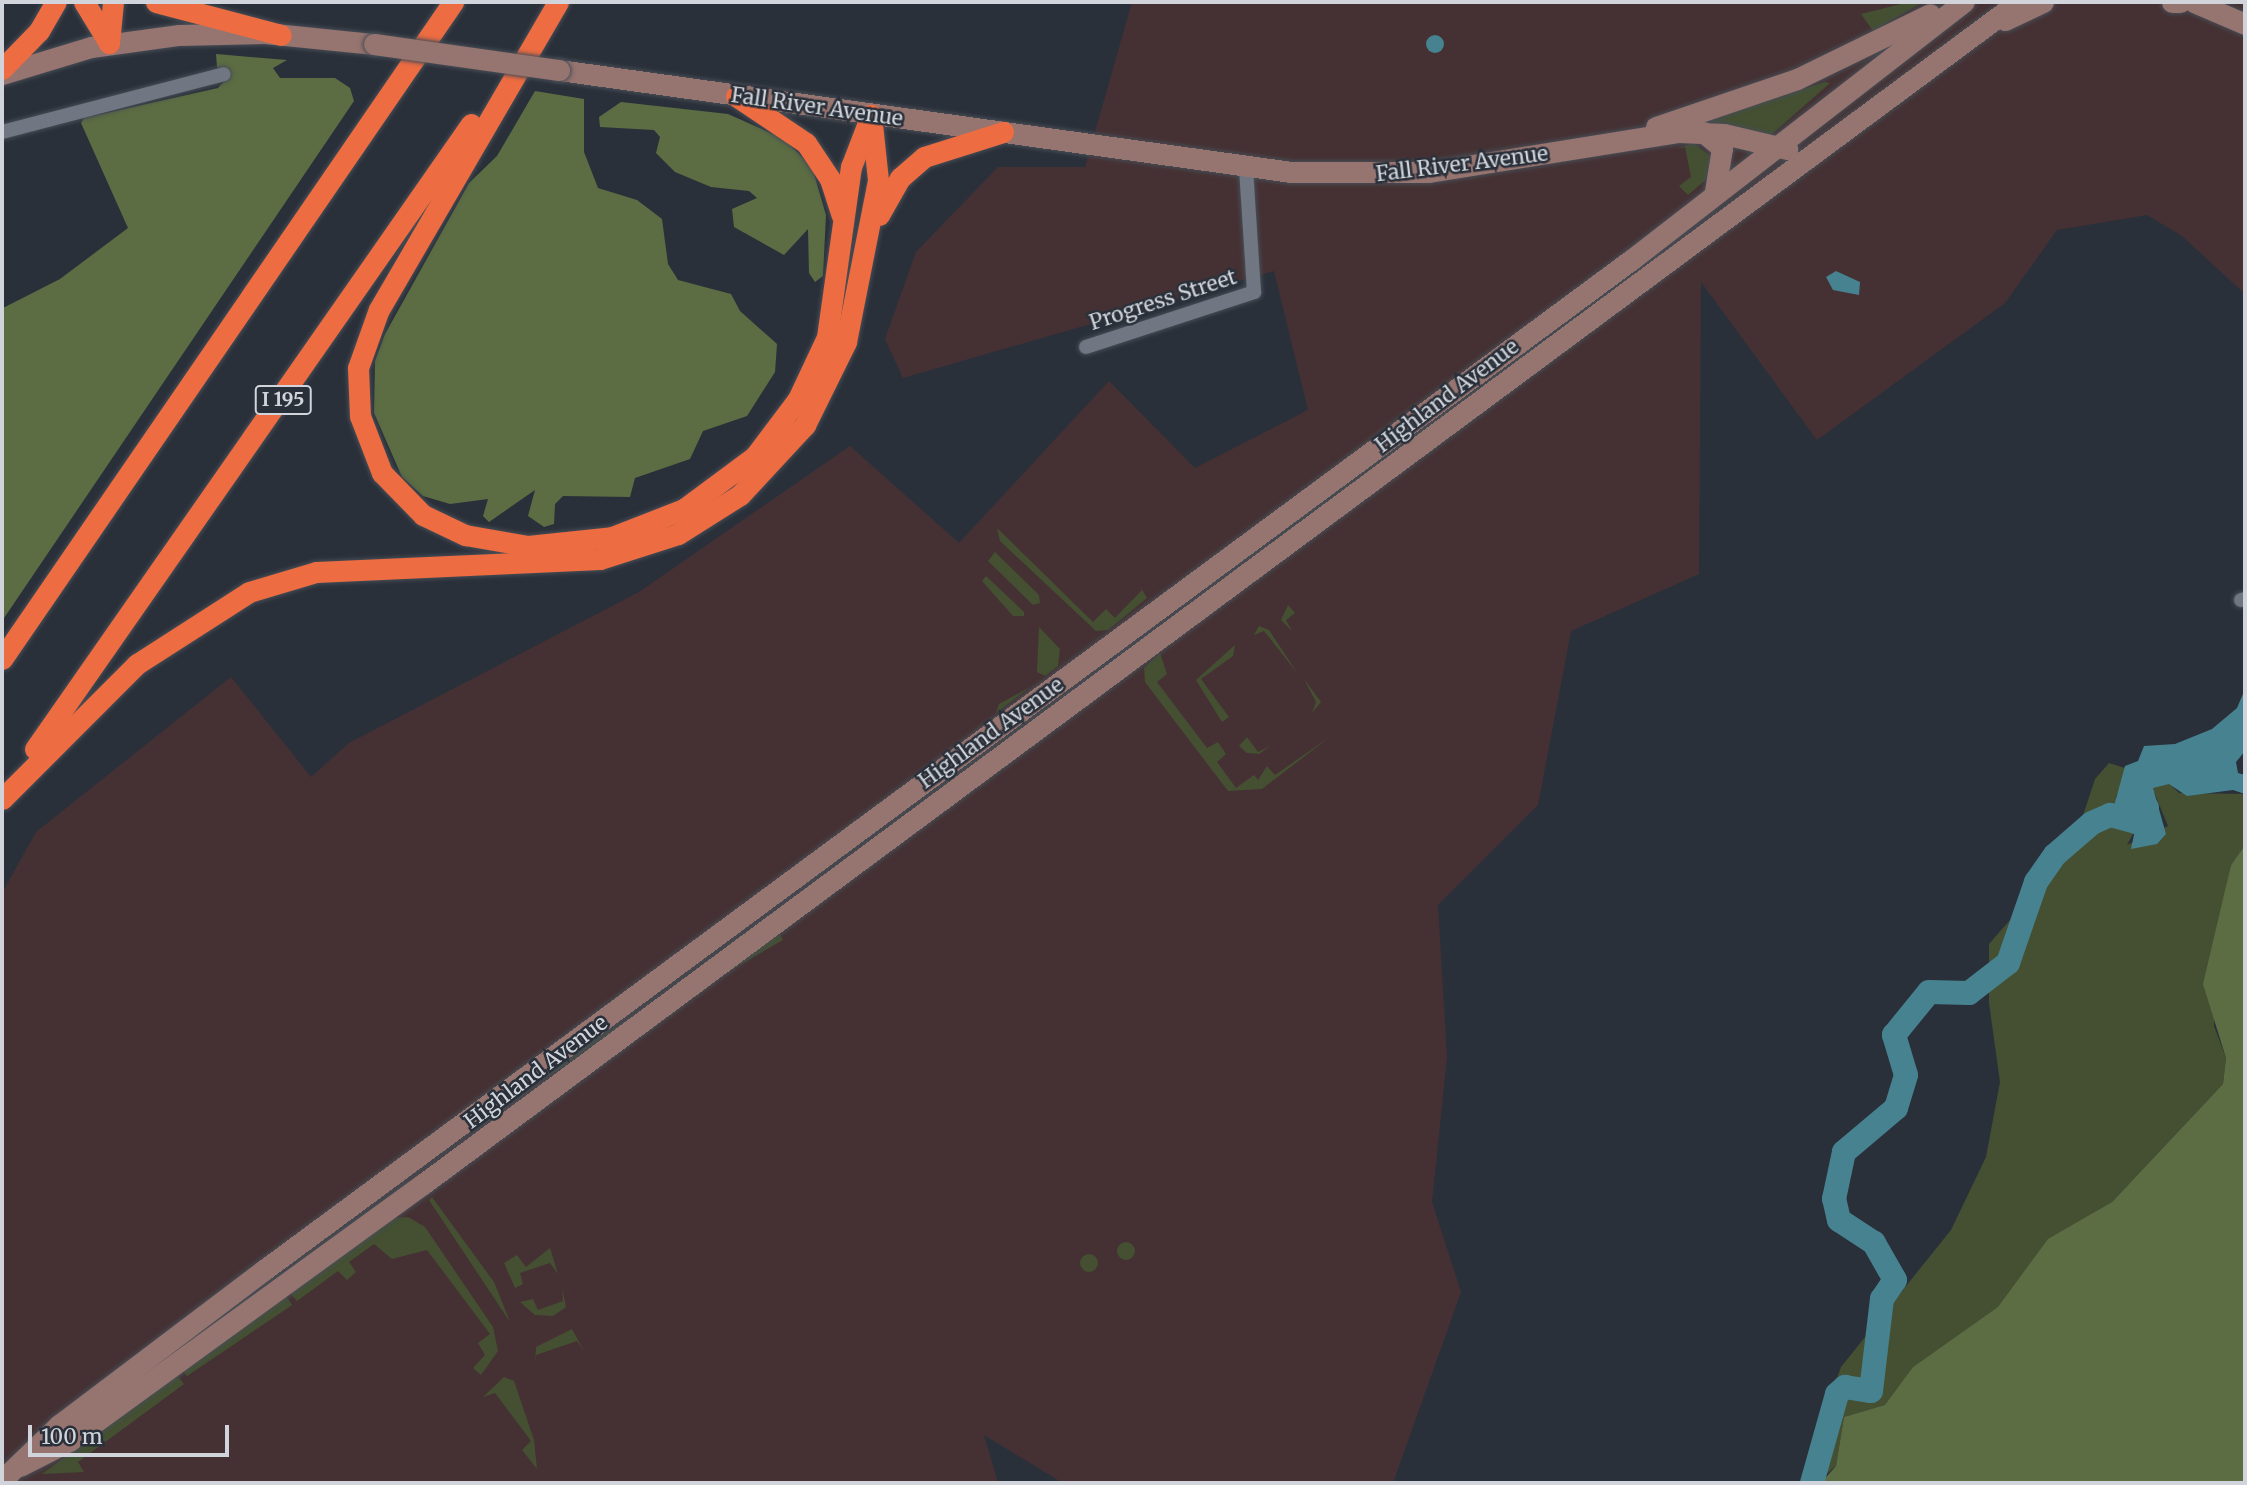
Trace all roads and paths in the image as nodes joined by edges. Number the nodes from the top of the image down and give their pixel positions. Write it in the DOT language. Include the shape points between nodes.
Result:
graph roads {
  1 [pos="56,2"];
  2 [pos="84,2"];
  3 [pos="113,2"];
  4 [pos="156,2"];
  5 [pos="441,2"];
  6 [pos="453,2"];
  7 [pos="557,2"];
  8 [pos="1953,2"];
  9 [pos="1964,2"];
  10 [pos="2018,2"];
  11 [pos="2043,2"];
  12 [pos="2172,2"];
  13 [pos="2180,2"];
  14 [pos="2194,2"];
  15 [pos="2245,24"];
  16 [pos="281,34"];
  17 [pos="1963,42"];
  18 [pos="109,43"];
  19 [pos="2,71"];
  20 [pos="224,74"];
  21 [pos="395,86"];
  22 [pos="736,96"];
  23 [pos="871,115"];
  24 [pos="2,132"];
  25 [pos="1003,132"];
  26 [pos="1703,132"];
  27 [pos="1634,137"];
  28 [pos="1776,147"];
  29 [pos="1816,149"];
  30 [pos="1246,167"];
  31 [pos="1716,191"];
  32 [pos="843,218"];
  33 [pos="861,274"];
  34 [pos="1086,348"];
  35 [pos="2,659"];
  36 [pos="2,793"];
  37 [pos="2,799"];
  38 [pos="20,1466"];
  39 [pos="2,1480"];
  1 -- 19 [label="highway" via="39,32"];
  2 -- 18 [label="highway"];
  3 -- 18 [label="highway"];
  4 -- 16 [label="highway"];
  5 -- 21 [label="highway"];
  6 -- 21 [label="highway"];
  7 -- 32 [label="highway" via="392,286 361,353 358,401 368,447 390,484 423,515 479,540 562,545 643,527 714,491 767,443 814,369 835,304"];
  7 -- 36 [label="highway, I 195" via="180,549"];
  8 -- 27 [label="main road, Fall River Avenue" via="1797,79"];
  9 -- 28 [label="main road, Highland Avenue"];
  10 -- 17 [label="main road"];
  11 -- 17 [label="main road"];
  12 -- 13 [label="main road"];
  14 -- 15 [label="main road"];
  16 -- 18 [label="main road, Fall River Avenue" via="200,33"];
  16 -- 22 [label="main road, Fall River Avenue, bridge"];
  17 -- 29 [label="main road, Highland Avenue"];
  18 -- 19 [label="main road, Fall River Avenue"];
  20 -- 24 [label="street"];
  21 -- 35 [label="highway"];
  22 -- 23 [label="main road, Fall River Avenue"];
  22 -- 32 [label="highway" via="806,143 830,179"];
  23 -- 25 [label="main road, Fall River Avenue"];
  23 -- 32 [label="highway" via="856,145"];
  23 -- 33 [label="highway" via="879,169"];
  25 -- 30 [label="main road, Fall River Avenue"];
  25 -- 33 [label="highway" via="942,148 908,169 881,211"];
  26 -- 27 [label="main road, Fall River Avenue"];
  26 -- 28 [label="main road, Fall River Avenue"];
  26 -- 31 [label="main road" via="1722,148"];
  27 -- 30 [label="main road, Fall River Avenue" via="1429,172 1360,176"];
  28 -- 29 [label="main road, Fall River Avenue"];
  28 -- 31 [label="main road, Highland Avenue"];
  29 -- 38 [label="main road, Highland Avenue" via="423,1184 69,1441"];
  30 -- 34 [label="street, Progress Street" via="1254,292"];
  31 -- 38 [label="main road, Highland Avenue" via="264,1270 59,1425"];
  33 -- 37 [label="highway" via="846,342 815,410 768,470 709,517 647,547 583,562 331,571 262,587 150,653"];
  38 -- 39 [label="main road, Highland Avenue"];
}
